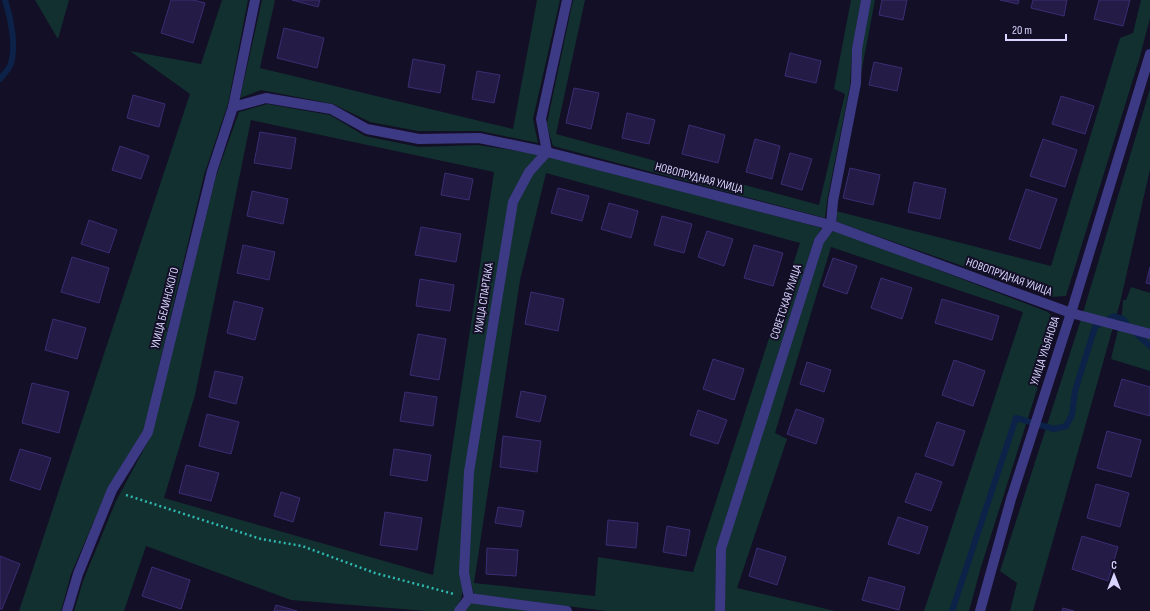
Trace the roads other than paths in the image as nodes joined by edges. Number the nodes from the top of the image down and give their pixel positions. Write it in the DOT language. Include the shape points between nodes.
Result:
graph roads {
  1 [pos="255,0"];
  2 [pos="567,0"];
  3 [pos="866,0"];
  4 [pos="1150,54"];
  5 [pos="233,106"];
  6 [pos="547,152"];
  7 [pos="831,225"];
  8 [pos="1071,313"];
  9 [pos="1150,334"];
  10 [pos="469,598"];
  11 [pos="67,611"];
  12 [pos="460,611"];
  13 [pos="567,611"];
  14 [pos="720,611"];
  15 [pos="980,611"];
  1 -- 5 [label="street, УЛИЦА БЕЛИНСКОГО"];
  2 -- 6 [label="street" via="541,119"];
  3 -- 7 [label="street" via="857,49 856,83 833,201"];
  4 -- 8 [label="street, УЛИЦА УЛЬЯНОВА"];
  5 -- 6 [label="street, НОВОПРУДНАЯ УЛИЦА" via="266,98 331,109 368,128 418,139 479,138"];
  5 -- 11 [label="street, УЛИЦА БЕЛИНСКОГО" via="212,171 148,432 112,490 78,574"];
  6 -- 7 [label="street, НОВОПРУДНАЯ УЛИЦА"];
  6 -- 10 [label="street, УЛИЦА СПАРТАКА" via="529,172 513,202 469,472 464,573"];
  7 -- 8 [label="street, НОВОПРУДНАЯ УЛИЦА"];
  7 -- 14 [label="street, СОВЕТСКАЯ УЛИЦА" via="819,241 721,549"];
  8 -- 9 [label="street, НОВОПРУДНАЯ УЛИЦА"];
  8 -- 15 [label="street, УЛИЦА УЛЬЯНОВА" via="1011,499"];
  10 -- 12 [label="street"];
  10 -- 13 [label="street"];
}
